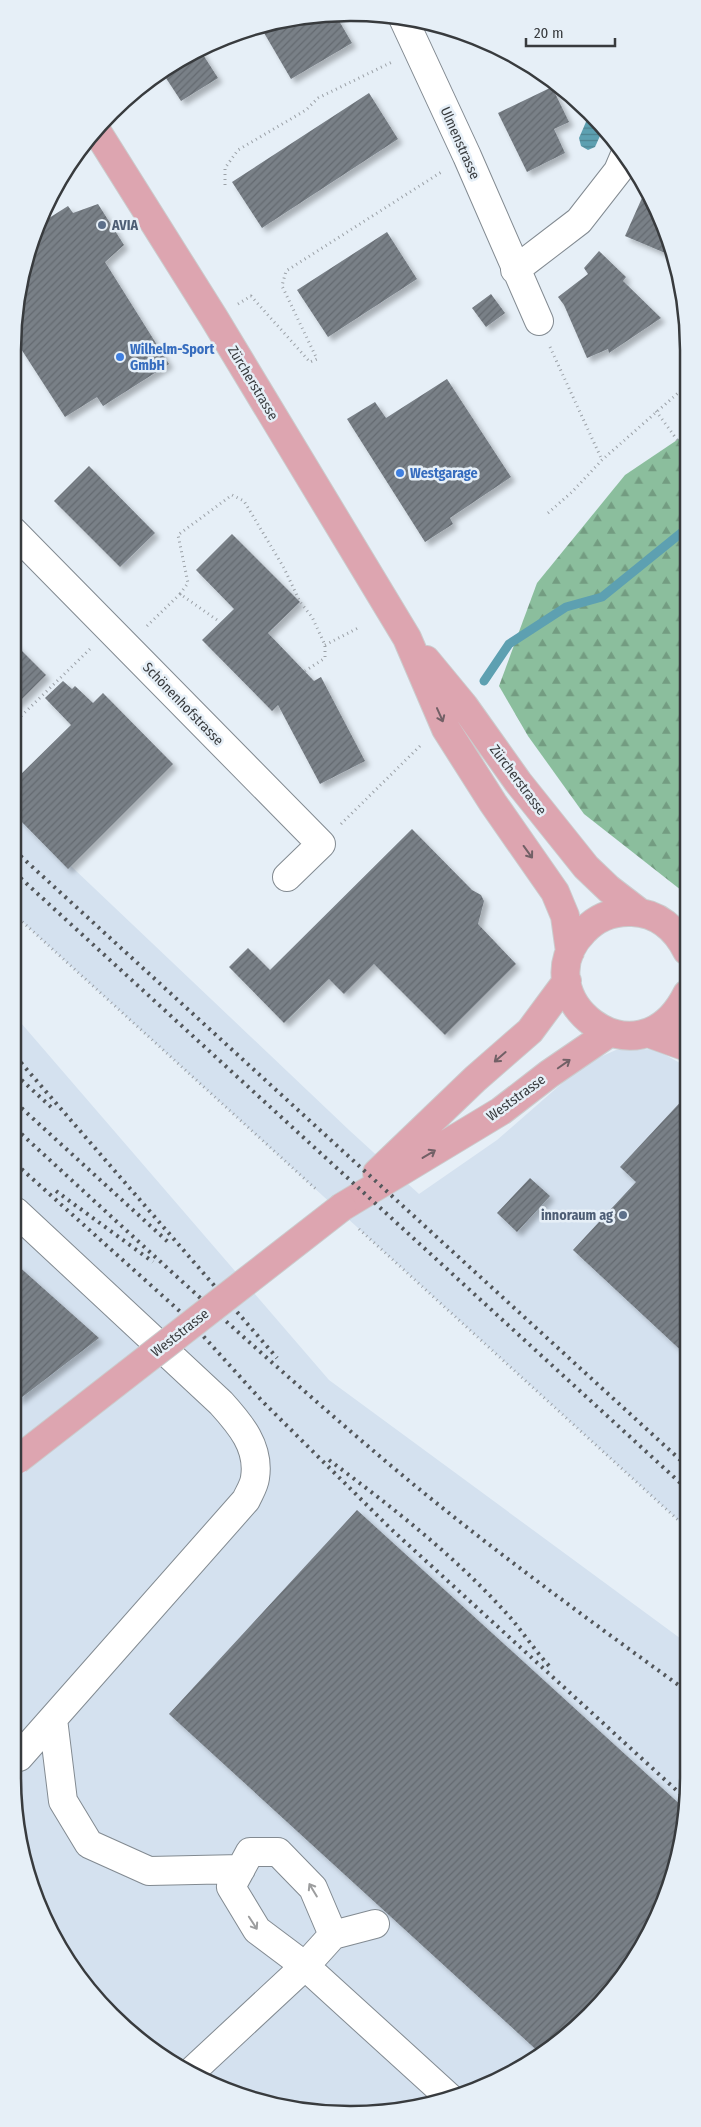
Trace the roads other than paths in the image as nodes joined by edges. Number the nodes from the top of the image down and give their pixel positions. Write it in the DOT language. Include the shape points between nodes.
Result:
graph roads {
  1 [pos="407,26"];
  2 [pos="100,137"];
  3 [pos="621,164"];
  4 [pos="515,270"];
  5 [pos="539,321"];
  6 [pos="21,539"];
  7 [pos="407,638"];
  8 [pos="288,877"];
  9 [pos="639,912"];
  10 [pos="680,938"];
  11 [pos="570,952"];
  12 [pos="566,981"];
  13 [pos="680,1008"];
  14 [pos="610,1033"];
  15 [pos="648,1033"];
  16 [pos="680,1044"];
  17 [pos="342,1207"];
  18 [pos="21,1217"];
  19 [pos="21,1457"];
  20 [pos="53,1719"];
  21 [pos="21,1755"];
  22 [pos="241,1869"];
  23 [pos="374,1924"];
  24 [pos="332,1935"];
  25 [pos="305,1966"];
  26 [pos="196,2067"];
  27 [pos="444,2092"];
  1 -- 4 [label="street, Ulmenstrasse"];
  2 -- 7 [label="main road, Zürcherstrasse"];
  3 -- 4 [label="street" via="579,221"];
  4 -- 5 [label="street, Ulmenstrasse"];
  6 -- 8 [label="street, Schönenhofstrasse" via="321,844"];
  7 -- 9 [label="main road, Zürcherstrasse" via="464,706 518,782 586,867"];
  7 -- 11 [label="main road, Zürcherstrasse, one-way" via="446,729 555,892 565,916"];
  9 -- 10 [label="main road" via="655,916"];
  9 -- 11 [label="main road" via="605,915 590,924"];
  11 -- 12 [label="main road"];
  12 -- 14 [label="main road" via="580,1013"];
  12 -- 17 [label="main road, Weststrasse, one-way" via="530,1031 475,1079"];
  13 -- 15 [label="main road" via="665,1024"];
  14 -- 15 [label="main road" via="629,1036"];
  17 -- 14 [label="main road, Weststrasse, one-way" via="501,1111"];
  15 -- 16 [label="main road"];
  17 -- 19 [label="main road, Weststrasse, bridge"];
  18 -- 20 [label="street" via="221,1403 244,1430 256,1458 255,1479 246,1500"];
  20 -- 21 [label="street"];
  20 -- 22 [label="street" via="63,1801 89,1844 149,1871"];
  24 -- 22 [label="street, one-way" via="313,1888 278,1852 250,1852"];
  22 -- 25 [label="street, one-way" via="231,1888 257,1930"];
  23 -- 24 [label="street"];
  24 -- 25 [label="street"];
  25 -- 26 [label="street"];
  25 -- 27 [label="street"];
}
